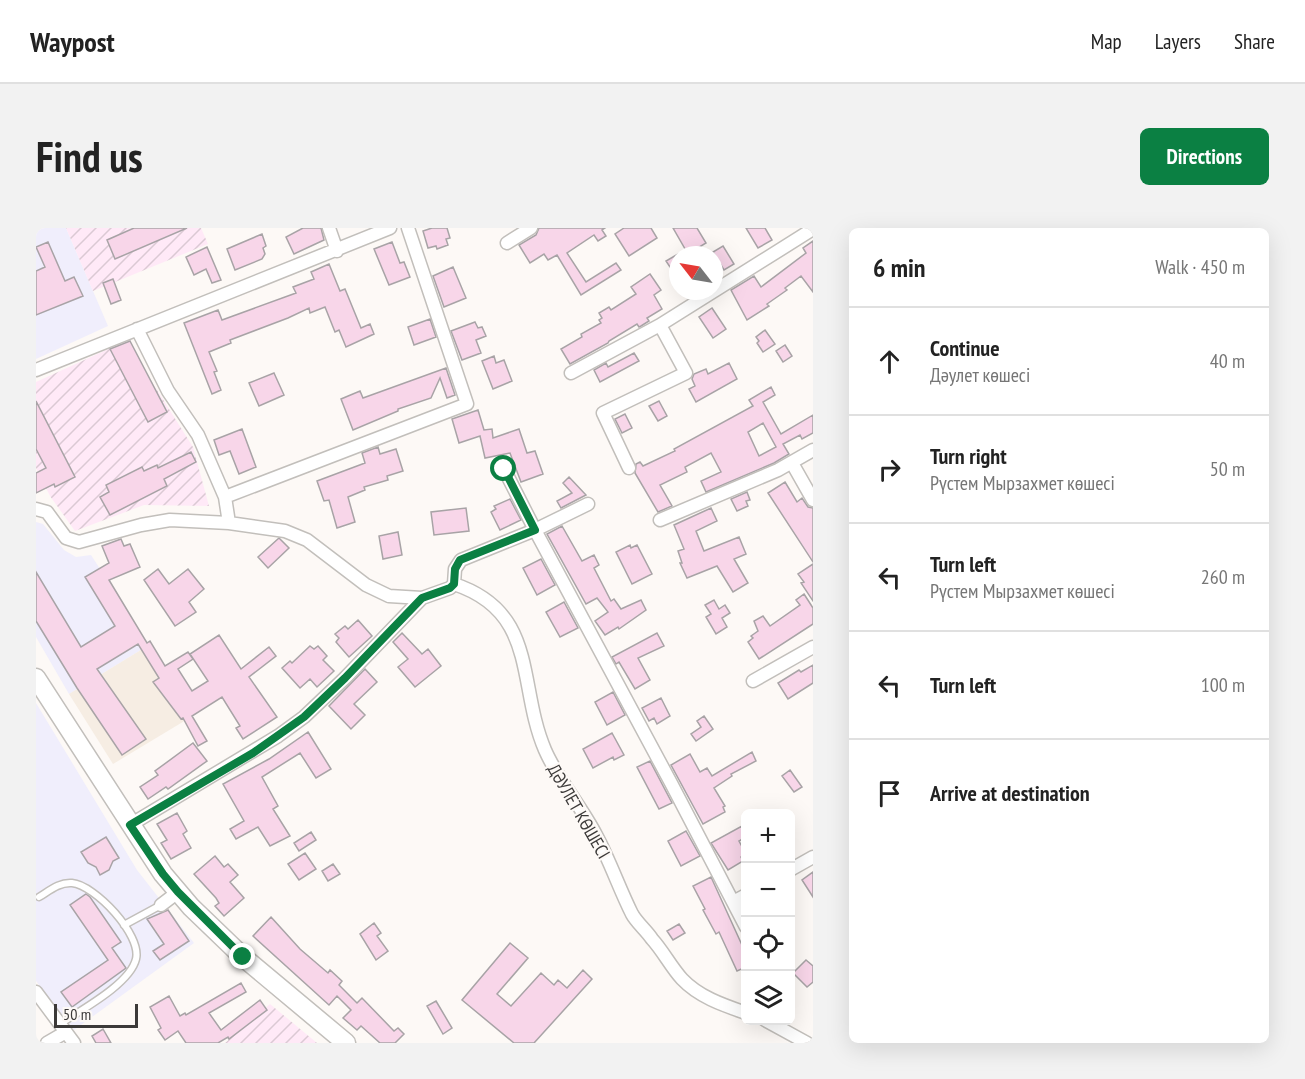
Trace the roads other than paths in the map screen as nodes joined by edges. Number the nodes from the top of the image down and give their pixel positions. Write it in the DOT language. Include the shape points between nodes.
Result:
graph roads {
  1 [pos="329,228"];
  2 [pos="390,228"];
  3 [pos="408,228"];
  4 [pos="531,228"];
  5 [pos="813,229"];
  6 [pos="507,243"];
  7 [pos="337,250"];
  8 [pos="660,325"];
  9 [pos="137,329"];
  10 [pos="36,370"];
  11 [pos="571,374"];
  12 [pos="813,450"];
  13 [pos="792,463"];
  14 [pos="629,468"];
  15 [pos="504,469"];
  16 [pos="225,497"];
  17 [pos="813,500"];
  18 [pos="588,504"];
  19 [pos="36,509"];
  20 [pos="660,520"];
  21 [pos="229,523"];
  22 [pos="535,530"];
  23 [pos="454,584"];
  24 [pos="422,598"];
  25 [pos="813,646"];
  26 [pos="36,678"];
  27 [pos="753,681"];
  28 [pos="130,825"];
  29 [pos="813,857"];
  30 [pos="795,867"];
  31 [pos="178,892"];
  32 [pos="39,897"];
  33 [pos="741,898"];
  34 [pos="733,902"];
  35 [pos="161,905"];
  36 [pos="741,917"];
  37 [pos="124,925"];
  38 [pos="36,992"];
  39 [pos="741,1011"];
  40 [pos="774,1025"];
  41 [pos="63,1029"];
  42 [pos="47,1043"];
  43 [pos="74,1043"];
  44 [pos="346,1043"];
  45 [pos="807,1043"];
  1 -- 7 [label="street"];
  2 -- 7 [label="street"];
  3 -- 16 [label="street" via="467,404"];
  4 -- 6 [label="street"];
  5 -- 8 [label="street"];
  7 -- 9 [label="street"];
  8 -- 11 [label="street"];
  8 -- 14 [label="street" via="686,373 603,413"];
  9 -- 10 [label="street"];
  9 -- 16 [label="street" via="168,391 198,435"];
  12 -- 13 [label="street"];
  13 -- 17 [label="street"];
  13 -- 20 [label="street"];
  15 -- 22 [label="street"];
  16 -- 21 [label="street"];
  18 -- 22 [label="street"];
  19 -- 21 [label="street" via="47,512 66,538 79,542 170,520"];
  21 -- 24 [label="street" via="285,531 307,540 366,585 388,596"];
  22 -- 23 [label="street" via="460,560"];
  22 -- 34 [label="street"];
  23 -- 24 [label="street"];
  23 -- 39 [label="street, ДӘУЛЕТ КӨШЕСІ" via="489,602 515,633 544,749 597,836 633,917 690,986 716,1003"];
  24 -- 28 [label="street" via="304,717 253,753"];
  25 -- 27 [label="street"];
  26 -- 28 [label="main road"];
  28 -- 31 [label="main road"];
  29 -- 30 [label="street"];
  31 -- 35 [label="street"];
  31 -- 44 [label="main road" via="243,957"];
  32 -- 37 [label="lane" via="58,885 80,884 99,896"];
  33 -- 34 [label="street"];
  34 -- 36 [label="street"];
  35 -- 37 [label="lane"];
  37 -- 41 [label="lane" via="136,959 129,974"];
  38 -- 41 [label="street"];
  40 -- 45 [label="street"];
  41 -- 42 [label="street"];
  41 -- 43 [label="street"];
}
